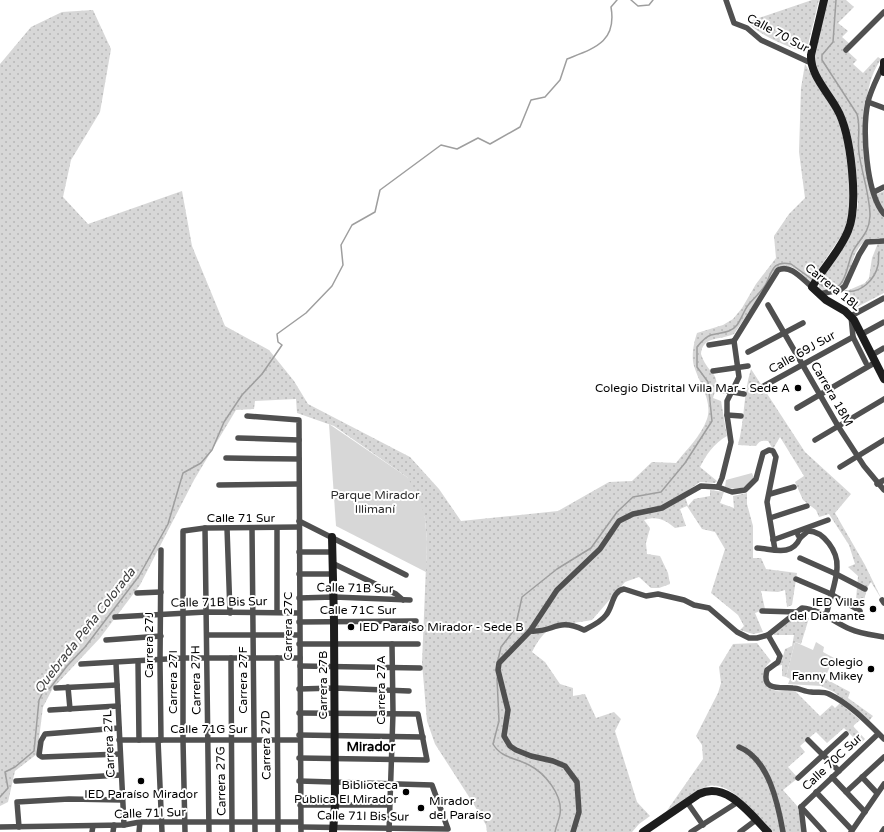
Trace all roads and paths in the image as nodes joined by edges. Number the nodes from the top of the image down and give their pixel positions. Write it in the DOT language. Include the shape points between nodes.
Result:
graph roads {
  1 [pos="726,0"];
  2 [pos="824,0"];
  3 [pos="884,12"];
  4 [pos="846,50"];
  5 [pos="811,63"];
  6 [pos="884,66"];
  7 [pos="868,102"];
  8 [pos="884,108"];
  9 [pos="884,187"];
  10 [pos="874,192"];
  11 [pos="884,214"];
  12 [pos="884,241"];
  13 [pos="814,282"];
  14 [pos="819,294"];
  15 [pos="884,298"];
  16 [pos="768,304"];
  17 [pos="851,316"];
  18 [pos="884,322"];
  19 [pos="803,323"];
  20 [pos="785,332"];
  21 [pos="862,334"];
  22 [pos="853,337"];
  23 [pos="734,341"];
  24 [pos="709,345"];
  25 [pos="884,348"];
  26 [pos="748,352"];
  27 [pos="874,358"];
  28 [pos="866,363"];
  29 [pos="802,364"];
  30 [pos="748,366"];
  31 [pos="737,367"];
  32 [pos="713,371"];
  33 [pos="884,377"];
  34 [pos="762,387"];
  35 [pos="721,390"];
  36 [pos="732,392"];
  37 [pos="744,394"];
  38 [pos="820,394"];
  39 [pos="884,399"];
  40 [pos="797,408"];
  41 [pos="727,415"];
  42 [pos="247,416"];
  43 [pos="741,416"];
  44 [pos="838,426"];
  45 [pos="238,438"];
  46 [pos="299,440"];
  47 [pos="815,440"];
  48 [pos="884,440"];
  49 [pos="857,456"];
  50 [pos="226,458"];
  51 [pos="299,459"];
  52 [pos="840,467"];
  53 [pos="884,480"];
  54 [pos="299,484"];
  55 [pos="877,484"];
  56 [pos="220,485"];
  57 [pos="718,487"];
  58 [pos="794,487"];
  59 [pos="884,490"];
  60 [pos="770,494"];
  61 [pos="807,506"];
  62 [pos="770,518"];
  63 [pos="828,520"];
  64 [pos="299,521"];
  65 [pos="299,527"];
  66 [pos="205,528"];
  67 [pos="227,528"];
  68 [pos="252,528"];
  69 [pos="277,528"];
  70 [pos="183,532"];
  71 [pos="796,532"];
  72 [pos="332,537"];
  73 [pos="800,538"];
  74 [pos="773,540"];
  75 [pos="757,548"];
  76 [pos="161,550"];
  77 [pos="775,550"];
  78 [pos="299,552"];
  79 [pos="332,552"];
  80 [pos="800,558"];
  81 [pos="332,563"];
  82 [pos="299,574"];
  83 [pos="333,574"];
  84 [pos="836,574"];
  85 [pos="406,575"];
  86 [pos="796,579"];
  87 [pos="865,589"];
  88 [pos="161,592"];
  89 [pos="137,594"];
  90 [pos="831,594"];
  91 [pos="334,597"];
  92 [pos="299,598"];
  93 [pos="860,611"];
  94 [pos="206,612"];
  95 [pos="254,612"];
  96 [pos="277,612"];
  97 [pos="762,612"];
  98 [pos="796,612"];
  99 [pos="184,613"];
  100 [pos="230,613"];
  101 [pos="299,613"];
  102 [pos="161,614"];
  103 [pos="826,616"];
  104 [pos="115,617"];
  105 [pos="416,621"];
  106 [pos="299,622"];
  107 [pos="334,622"];
  108 [pos="530,631"];
  109 [pos="254,635"];
  110 [pos="299,635"];
  111 [pos="768,635"];
  112 [pos="161,636"];
  113 [pos="207,636"];
  114 [pos="884,636"];
  115 [pos="106,640"];
  116 [pos="299,644"];
  117 [pos="334,644"];
  118 [pos="392,644"];
  119 [pos="418,644"];
  120 [pos="184,658"];
  121 [pos="207,658"];
  122 [pos="231,658"];
  123 [pos="277,658"];
  124 [pos="300,658"];
  125 [pos="254,659"];
  126 [pos="138,661"];
  127 [pos="160,661"];
  128 [pos="116,663"];
  129 [pos="81,664"];
  130 [pos="300,666"];
  131 [pos="334,666"];
  132 [pos="392,668"];
  133 [pos="420,668"];
  134 [pos="117,685"];
  135 [pos="56,688"];
  136 [pos="68,688"];
  137 [pos="334,688"];
  138 [pos="299,690"];
  139 [pos="393,690"];
  140 [pos="409,691"];
  141 [pos="118,706"];
  142 [pos="70,709"];
  143 [pos="50,710"];
  144 [pos="335,712"];
  145 [pos="299,713"];
  146 [pos="393,714"];
  147 [pos="119,728"];
  148 [pos="846,734"];
  149 [pos="878,734"];
  150 [pos="335,735"];
  151 [pos="392,736"];
  152 [pos="423,737"];
  153 [pos="299,738"];
  154 [pos="884,739"];
  155 [pos="120,740"];
  156 [pos="139,740"];
  157 [pos="160,740"];
  158 [pos="183,740"];
  159 [pos="208,740"];
  160 [pos="232,740"];
  161 [pos="254,740"];
  162 [pos="277,740"];
  163 [pos="808,740"];
  164 [pos="739,747"];
  165 [pos="120,754"];
  166 [pos="822,756"];
  167 [pos="884,757"];
  168 [pos="299,758"];
  169 [pos="335,758"];
  170 [pos="392,759"];
  171 [pos="838,770"];
  172 [pos="121,775"];
  173 [pos="832,777"];
  174 [pos="862,777"];
  175 [pos="798,778"];
  176 [pos="16,781"];
  177 [pos="299,781"];
  178 [pos="335,782"];
  179 [pos="391,783"];
  180 [pos="884,784"];
  181 [pos="816,792"];
  182 [pos="846,792"];
  183 [pos="877,793"];
  184 [pos="122,800"];
  185 [pos="687,802"];
  186 [pos="738,802"];
  187 [pos="300,804"];
  188 [pos="335,805"];
  189 [pos="389,805"];
  190 [pos="801,807"];
  191 [pos="864,812"];
  192 [pos="756,820"];
  193 [pos="163,821"];
  194 [pos="140,822"];
  195 [pos="186,822"];
  196 [pos="210,822"];
  197 [pos="233,822"];
  198 [pos="256,822"];
  199 [pos="278,822"];
  200 [pos="114,825"];
  201 [pos="124,825"];
  202 [pos="703,825"];
  203 [pos="0,827"];
  204 [pos="18,827"];
  205 [pos="301,827"];
  206 [pos="68,829"];
  207 [pos="92,829"];
  208 [pos="884,829"];
  209 [pos="9,830"];
  210 [pos="333,830"];
  211 [pos="389,830"];
  212 [pos="851,831"];
  213 [pos="113,832"];
  214 [pos="139,832"];
  215 [pos="162,832"];
  216 [pos="185,832"];
  217 [pos="210,832"];
  218 [pos="232,832"];
  219 [pos="255,832"];
  220 [pos="278,832"];
  221 [pos="573,832"];
  222 [pos="642,832"];
  223 [pos="691,832"];
  224 [pos="740,832"];
  225 [pos="768,832"];
  226 [pos="783,832"];
  227 [pos="804,832"];
  228 [pos="824,832"];
  229 [pos="882,832"];
  1 -- 5 [label="street, Calle 70 Sur" via="734,23 747,28 761,40"];
  2 -- 5 [label="street"];
  3 -- 4 [label="street"];
  5 -- 13 [label="street" via="816,77 839,113 846,130 854,208 845,238"];
  6 -- 7 [label="street"];
  7 -- 8 [label="street"];
  7 -- 10 [label="street" via="867,169"];
  9 -- 10 [label="street"];
  10 -- 11 [label="street" via="876,204"];
  12 -- 14 [label="street" via="867,242 844,288"];
  13 -- 14 [label="street, Carrera 18L"];
  13 -- 23 [label="street, Carrera 18L" via="793,270 780,269 775,272"];
  14 -- 17 [label="street, Carrera 18L"];
  15 -- 17 [label="street"];
  16 -- 20 [label="street, Carrera 18M"];
  17 -- 21 [label="street, Carrera 18L"];
  17 -- 22 [label="street"];
  18 -- 21 [label="street"];
  19 -- 20 [label="street"];
  20 -- 26 [label="street"];
  20 -- 29 [label="street, Carrera 18M"];
  21 -- 27 [label="street, Carrera 18L"];
  22 -- 28 [label="street"];
  22 -- 29 [label="street, Calle 69J Sur"];
  23 -- 24 [label="street"];
  23 -- 31 [label="street"];
  25 -- 27 [label="street"];
  27 -- 33 [label="street, Carrera 18L"];
  27 -- 38 [label="street"];
  29 -- 34 [label="street, Calle 69J Sur"];
  29 -- 38 [label="street, Carrera 18M"];
  30 -- 31 [label="street"];
  31 -- 32 [label="street"];
  31 -- 36 [label="street" via="738,377"];
  35 -- 36 [label="street"];
  36 -- 37 [label="street"];
  36 -- 41 [label="street"];
  38 -- 40 [label="street"];
  38 -- 44 [label="street, Carrera 18M"];
  39 -- 44 [label="street"];
  41 -- 43 [label="street"];
  41 -- 57 [label="street" via="731,442"];
  42 -- 46 [label="street, Carrera 27C" via="298,420"];
  44 -- 47 [label="street"];
  44 -- 49 [label="street, Carrera 18M"];
  45 -- 46 [label="street"];
  46 -- 51 [label="street, Carrera 27C"];
  48 -- 49 [label="street"];
  49 -- 52 [label="street"];
  49 -- 55 [label="street, Carrera 18M"];
  50 -- 51 [label="street"];
  51 -- 54 [label="street, Carrera 27C"];
  53 -- 55 [label="street"];
  54 -- 56 [label="street"];
  54 -- 64 [label="street, Carrera 27C"];
  55 -- 59 [label="street, Carrera 18M"];
  57 -- 60 [label="street" via="735,492 752,485 758,475 763,453 769,450 773,451 776,457"];
  57 -- 108 [label="street" via="701,486 662,508 626,517 614,527 600,549 557,590"];
  58 -- 60 [label="street"];
  60 -- 62 [label="street" via="767,502"];
  61 -- 62 [label="street"];
  62 -- 74 [label="street"];
  63 -- 71 [label="street"];
  64 -- 65 [label="street, Carrera 27C"];
  64 -- 72 [label="street"];
  65 -- 69 [label="street, Calle 71 Sur"];
  65 -- 78 [label="street, Carrera 27C"];
  66 -- 67 [label="street, Calle 71 Sur"];
  66 -- 70 [label="street, Calle 71 Sur"];
  66 -- 94 [label="street, Carrera 27H"];
  67 -- 68 [label="street, Calle 71 Sur"];
  67 -- 100 [label="street"];
  68 -- 69 [label="street, Calle 71 Sur"];
  68 -- 95 [label="street, Carrera 27F"];
  69 -- 96 [label="street"];
  70 -- 99 [label="street, Carrera 27I"];
  71 -- 73 [label="street"];
  71 -- 74 [label="street"];
  72 -- 79 [label="street, Carrera 27B"];
  72 -- 85 [label="street"];
  73 -- 77 [label="street" via="793,549"];
  73 -- 84 [label="street" via="808,532 816,532 823,536 837,561"];
  74 -- 77 [label="street"];
  75 -- 77 [label="street"];
  76 -- 88 [label="street, Carrera 27J"];
  78 -- 79 [label="street"];
  78 -- 82 [label="street, Carrera 27C"];
  79 -- 81 [label="street, Carrera 27B"];
  80 -- 84 [label="street"];
  81 -- 83 [label="street, Carrera 27B"];
  81 -- 91 [label="street, Calle 71B Sur" via="406,600"];
  82 -- 83 [label="street"];
  82 -- 92 [label="street, Carrera 27C"];
  83 -- 91 [label="street, Carrera 27B"];
  84 -- 87 [label="street"];
  84 -- 90 [label="street"];
  86 -- 90 [label="street"];
  88 -- 89 [label="street"];
  88 -- 102 [label="street, Carrera 27J"];
  90 -- 93 [label="street"];
  90 -- 103 [label="street"];
  91 -- 92 [label="street, Calle 71B Sur"];
  91 -- 107 [label="street, Carrera 27B"];
  92 -- 101 [label="street, Carrera 27C"];
  94 -- 99 [label="street, Calle 71B Bis Sur"];
  94 -- 100 [label="street, Calle 71B Bis Sur"];
  94 -- 113 [label="street, Carrera 27H"];
  95 -- 96 [label="street, Calle 71B Bis Sur"];
  95 -- 100 [label="street, Calle 71B Bis Sur"];
  95 -- 109 [label="street, Carrera 27F"];
  96 -- 101 [label="street, Calle 71B Bis Sur"];
  97 -- 98 [label="street"];
  98 -- 103 [label="street" via="805,608"];
  98 -- 111 [label="street"];
  99 -- 102 [label="street, Calle 71B Bis Sur"];
  99 -- 120 [label="street, Carrera 27I"];
  101 -- 106 [label="street, Carrera 27C"];
  102 -- 104 [label="street, Calle 71B Bis Sur"];
  102 -- 112 [label="street, Carrera 27J"];
  103 -- 114 [label="street" via="850,629"];
  105 -- 107 [label="street, Calle 71C Sur"];
  106 -- 107 [label="street, Calle 71C Sur"];
  106 -- 110 [label="street, Carrera 27C"];
  107 -- 117 [label="street, Carrera 27B"];
  108 -- 111 [label="street" via="540,632 557,625 572,624 584,630 598,623 607,614 617,592 624,589 646,596 658,594 709,608 746,637"];
  108 -- 221 [label="street" via="499,664 498,670 508,710 504,736 510,746 524,753 554,760 565,766 577,782 579,812"];
  109 -- 110 [label="street"];
  109 -- 113 [label="street"];
  109 -- 125 [label="street, Carrera 27F"];
  110 -- 116 [label="street, Carrera 27C"];
  111 -- 149 [label="street" via="780,657 778,662 768,668 766,679 771,686 828,693 846,704"];
  112 -- 115 [label="street"];
  112 -- 127 [label="street, Carrera 27J"];
  113 -- 121 [label="street, Carrera 27H"];
  116 -- 117 [label="street"];
  116 -- 124 [label="street, Carrera 27C"];
  117 -- 118 [label="street"];
  117 -- 131 [label="street, Carrera 27B"];
  118 -- 119 [label="street"];
  118 -- 132 [label="street, Carrera 27A"];
  120 -- 121 [label="street"];
  120 -- 127 [label="street"];
  120 -- 158 [label="street, Carrera 27I"];
  121 -- 122 [label="street"];
  121 -- 159 [label="street, Carrera 27H"];
  122 -- 125 [label="street"];
  122 -- 160 [label="street, Carrera 27G"];
  123 -- 124 [label="street"];
  123 -- 125 [label="street"];
  123 -- 162 [label="street, Carrera 27D"];
  124 -- 130 [label="street, Carrera 27C"];
  125 -- 161 [label="street, Carrera 27F"];
  126 -- 127 [label="street"];
  126 -- 128 [label="street"];
  126 -- 156 [label="street"];
  127 -- 157 [label="street, Carrera 27J"];
  128 -- 129 [label="street"];
  128 -- 134 [label="street, Carrera 27L"];
  130 -- 131 [label="street"];
  130 -- 138 [label="street, Carrera 27C"];
  131 -- 132 [label="street"];
  131 -- 137 [label="street, Carrera 27B"];
  132 -- 133 [label="street"];
  132 -- 139 [label="street, Carrera 27A"];
  134 -- 136 [label="street"];
  134 -- 141 [label="street, Carrera 27L"];
  135 -- 136 [label="street"];
  136 -- 142 [label="street"];
  137 -- 138 [label="street"];
  137 -- 139 [label="street"];
  137 -- 144 [label="street, Carrera 27B"];
  138 -- 145 [label="street, Carrera 27C"];
  139 -- 140 [label="street"];
  139 -- 146 [label="street, Carrera 27A"];
  141 -- 142 [label="street"];
  141 -- 147 [label="street, Carrera 27L"];
  142 -- 143 [label="street"];
  144 -- 145 [label="street"];
  144 -- 146 [label="street"];
  144 -- 150 [label="street, Carrera 27B"];
  145 -- 153 [label="street, Carrera 27C"];
  146 -- 151 [label="street, Carrera 27A"];
  146 -- 152 [label="street" via="418,714"];
  147 -- 155 [label="street, Carrera 27L"];
  147 -- 165 [label="street" via="45,734 39,755 42,757"];
  148 -- 166 [label="street"];
  149 -- 154 [label="street"];
  149 -- 171 [label="street, Calle 70C Sur"];
  150 -- 151 [label="street, Calle 71G Sur"];
  150 -- 153 [label="street, Calle 71G Sur"];
  150 -- 169 [label="street, Carrera 27B"];
  151 -- 152 [label="street, Calle 71G Sur"];
  151 -- 170 [label="street, Carrera 27A"];
  152 -- 170 [label="street" via="427,760"];
  153 -- 162 [label="street, Calle 71G Sur"];
  153 -- 168 [label="street, Carrera 27C"];
  155 -- 156 [label="street, Calle 71G Sur"];
  155 -- 165 [label="street, Carrera 27L"];
  156 -- 157 [label="street, Calle 71G Sur"];
  157 -- 158 [label="street, Calle 71G Sur"];
  157 -- 193 [label="street, Carrera 27J"];
  158 -- 159 [label="street, Calle 71G Sur"];
  158 -- 195 [label="street, Carrera 27I"];
  159 -- 160 [label="street, Calle 71G Sur"];
  159 -- 196 [label="street, Carrera 27H"];
  160 -- 161 [label="street, Calle 71G Sur"];
  160 -- 197 [label="street, Carrera 27G"];
  161 -- 162 [label="street, Calle 71G Sur"];
  161 -- 198 [label="street, Carrera 27F"];
  162 -- 199 [label="street, Carrera 27D"];
  163 -- 166 [label="street"];
  164 -- 226 [label="street" via="757,760 773,788"];
  165 -- 172 [label="street, Carrera 27L"];
  166 -- 171 [label="street"];
  166 -- 175 [label="street"];
  167 -- 174 [label="street"];
  168 -- 169 [label="street"];
  168 -- 177 [label="street, Carrera 27C"];
  169 -- 170 [label="street"];
  169 -- 178 [label="street, Carrera 27B"];
  170 -- 179 [label="street, Carrera 27A"];
  171 -- 173 [label="street, Calle 70C Sur"];
  172 -- 176 [label="street"];
  172 -- 184 [label="street, Carrera 27L"];
  173 -- 181 [label="street, Calle 70C Sur"];
  173 -- 182 [label="street"];
  174 -- 182 [label="street"];
  174 -- 183 [label="street"];
  177 -- 178 [label="street"];
  177 -- 187 [label="street, Carrera 27C"];
  178 -- 179 [label="street"];
  178 -- 188 [label="street, Carrera 27B"];
  179 -- 189 [label="street, Carrera 27A"];
  179 -- 211 [label="street, Calle 71I Bis Sur" via="432,785 448,829"];
  180 -- 183 [label="street"];
  181 -- 190 [label="street, Calle 70C Sur"];
  181 -- 212 [label="street"];
  182 -- 191 [label="street"];
  183 -- 191 [label="street"];
  184 -- 201 [label="street, Carrera 27L"];
  184 -- 204 [label="street" via="69,799 17,802"];
  185 -- 186 [label="street" via="704,792 716,791"];
  185 -- 202 [label="street"];
  185 -- 222 [label="street"];
  186 -- 192 [label="street"];
  186 -- 202 [label="street"];
  187 -- 188 [label="street"];
  187 -- 205 [label="street, Carrera 27C"];
  188 -- 189 [label="street"];
  188 -- 210 [label="street, Carrera 27B"];
  189 -- 211 [label="street, Carrera 27A"];
  190 -- 227 [label="street"];
  190 -- 228 [label="street"];
  191 -- 212 [label="street"];
  192 -- 224 [label="street"];
  192 -- 225 [label="street"];
  193 -- 194 [label="street, Calle 71I Sur"];
  193 -- 195 [label="street, Calle 71I Sur"];
  193 -- 215 [label="street, Carrera 27J"];
  194 -- 201 [label="street, Calle 71I Sur"];
  194 -- 214 [label="street"];
  195 -- 196 [label="street, Calle 71I Sur"];
  195 -- 216 [label="street, Carrera 27I"];
  196 -- 197 [label="street, Calle 71I Sur"];
  196 -- 217 [label="street, Carrera 27H"];
  197 -- 198 [label="street, Calle 71I Sur"];
  197 -- 218 [label="street, Carrera 27G"];
  198 -- 199 [label="street, Calle 71I Sur"];
  198 -- 219 [label="street, Carrera 27F"];
  199 -- 205 [label="street, Calle 71I Sur"];
  199 -- 220 [label="street, Carrera 27D"];
  200 -- 201 [label="street, Calle 71I Sur"];
  200 -- 207 [label="street, Calle 71I Sur"];
  200 -- 213 [label="street"];
  202 -- 223 [label="street"];
  203 -- 209 [label="street, Calle 71I Sur"];
  204 -- 206 [label="street, Calle 71I Sur"];
  204 -- 209 [label="street, Calle 71I Sur"];
  205 -- 210 [label="street, Calle 71I Bis Sur"];
  206 -- 207 [label="street, Calle 71I Sur"];
  208 -- 229 [label="street"];
  210 -- 211 [label="street, Calle 71I Bis Sur"];
}
